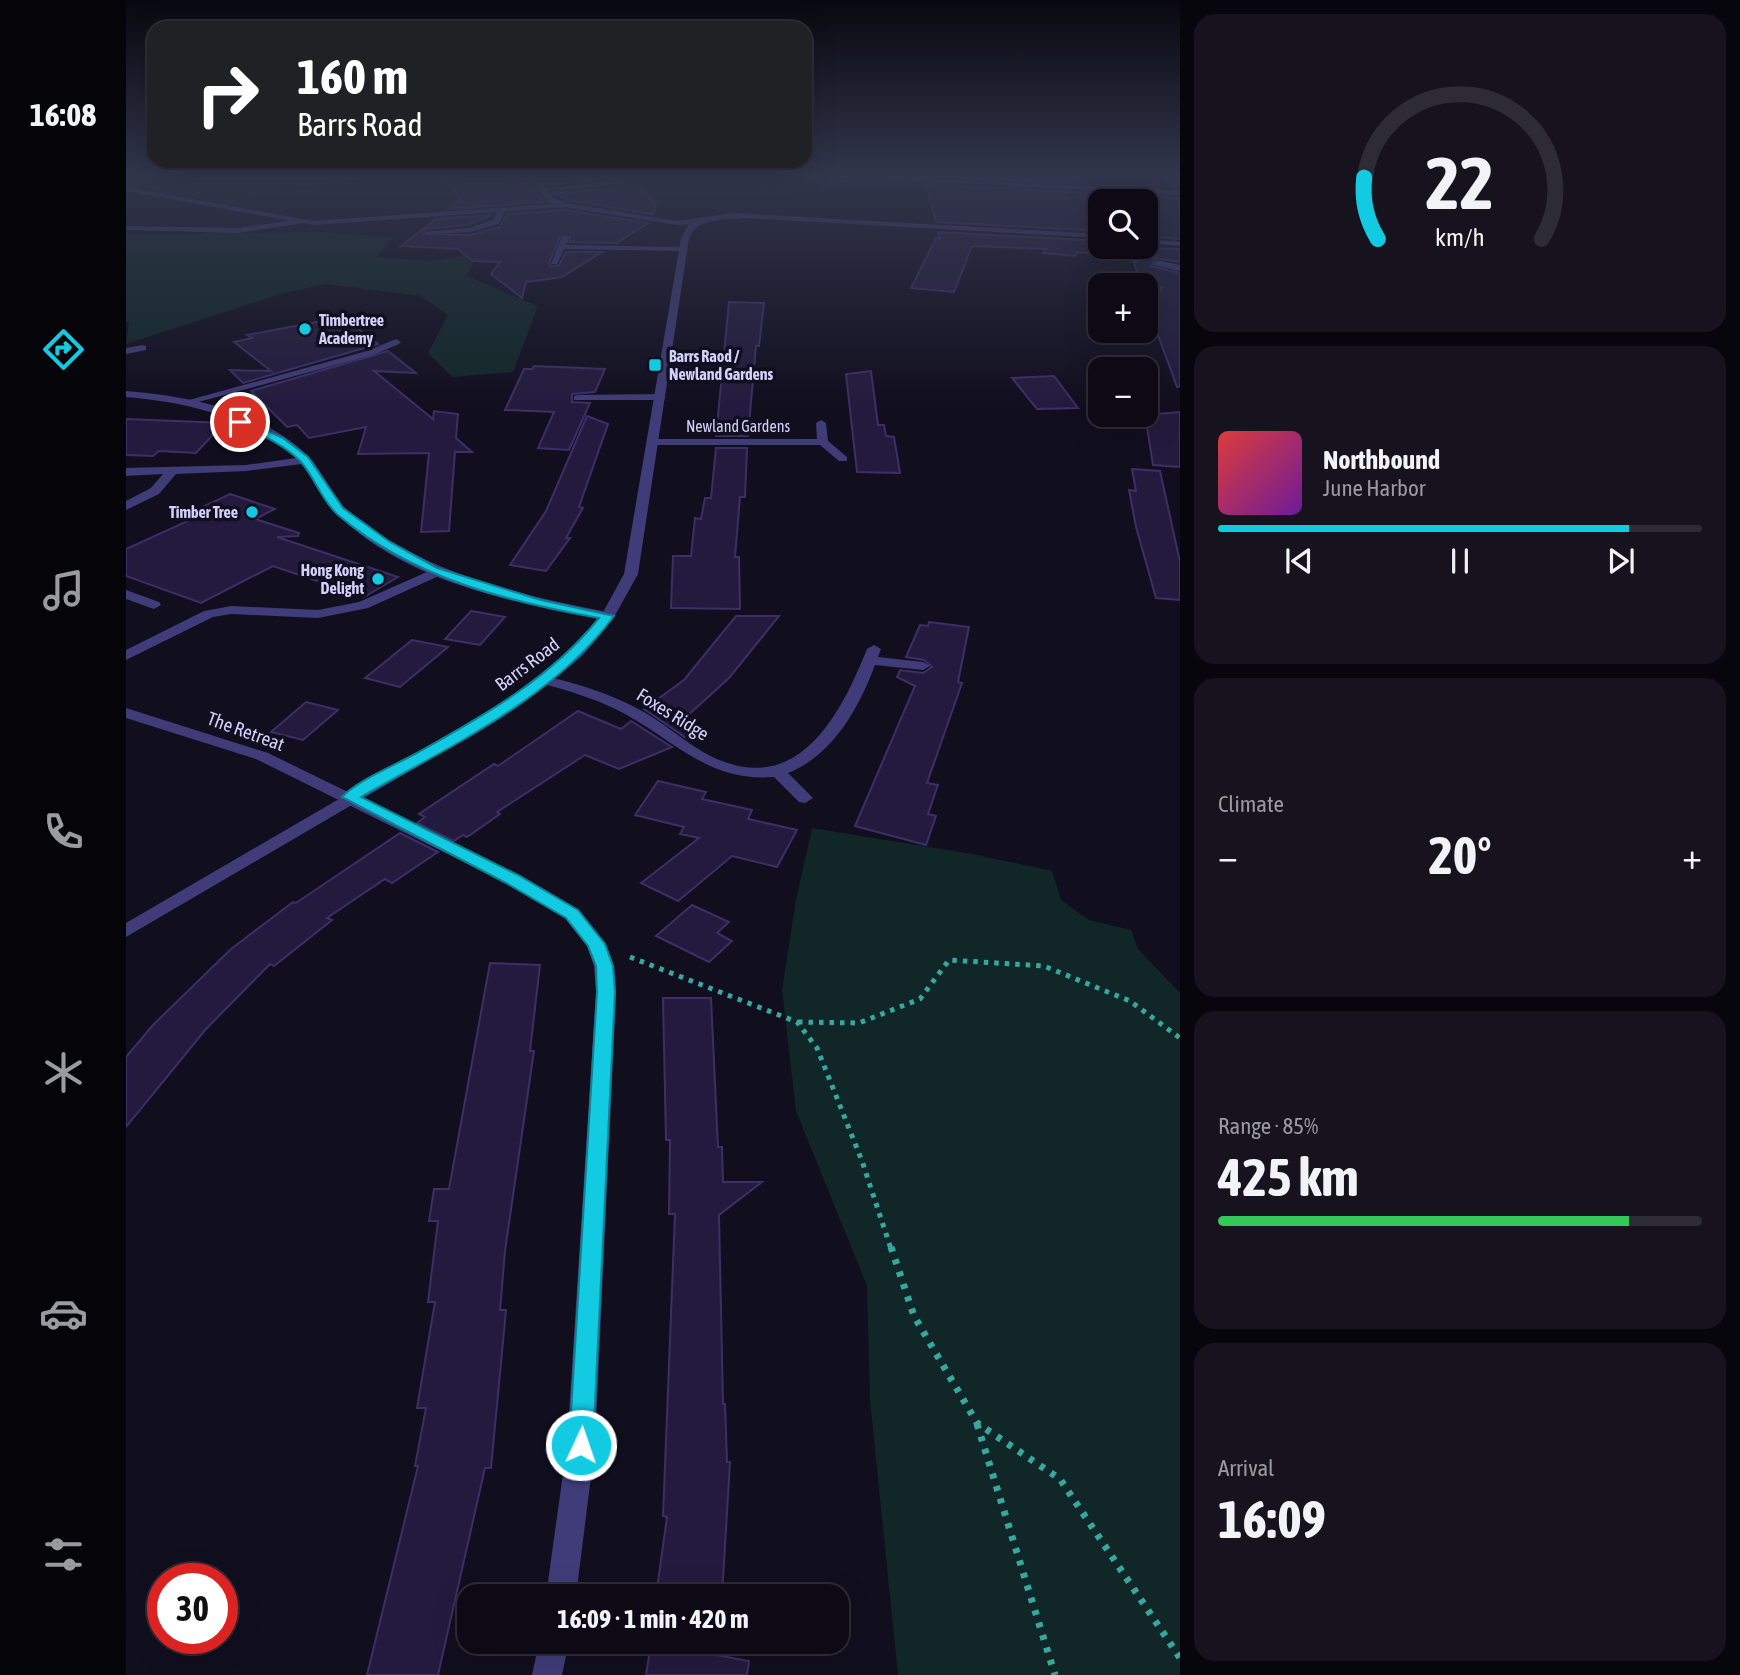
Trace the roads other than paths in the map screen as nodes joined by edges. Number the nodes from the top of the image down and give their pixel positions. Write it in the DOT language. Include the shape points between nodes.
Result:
graph roads {
  1 [pos="560,251"];
  2 [pos="684,251"];
  3 [pos="554,262"];
  4 [pos="1156,263"];
  5 [pos="1180,268"];
  6 [pos="396,342"];
  7 [pos="143,348"];
  8 [pos="126,351"];
  9 [pos="126,394"];
  10 [pos="661,397"];
  11 [pos="578,398"];
  12 [pos="187,402"];
  13 [pos="821,423"];
  14 [pos="653,442"];
  15 [pos="823,442"];
  16 [pos="304,460"];
  17 [pos="843,460"];
  18 [pos="126,472"];
  19 [pos="171,472"];
  20 [pos="126,506"];
  21 [pos="436,572"];
  22 [pos="133,597"];
  23 [pos="154,606"];
  24 [pos="126,607"];
  25 [pos="608,616"];
  26 [pos="126,656"];
  27 [pos="923,666"];
  28 [pos="545,680"];
  29 [pos="126,713"];
  30 [pos="780,774"];
  31 [pos="349,797"];
  32 [pos="805,798"];
  33 [pos="126,931"];
  34 [pos="563,1584"];
  35 [pos="551,1654"];
  36 [pos="547,1675"];
  1 -- 3 [label="street"];
  2 -- 10 [label="street, Barrs Road"];
  4 -- 5 [label="street"];
  6 -- 12 [label="street"];
  7 -- 8 [label="street"];
  9 -- 12 [label="street"];
  10 -- 11 [label="street"];
  10 -- 14 [label="street, Barrs Road"];
  12 -- 16 [label="street" via="260,429"];
  13 -- 15 [label="street"];
  14 -- 15 [label="street, Newland Gardens"];
  14 -- 25 [label="street, Barrs Road" via="631,574"];
  15 -- 17 [label="street"];
  16 -- 19 [label="street"];
  16 -- 21 [label="street" via="340,510 386,545"];
  18 -- 19 [label="street"];
  19 -- 20 [label="street" via="155,491"];
  21 -- 25 [label="street" via="539,603"];
  21 -- 26 [label="street" via="363,605 318,614 231,610 209,614"];
  22 -- 23 [label="street"];
  22 -- 24 [label="street"];
  25 -- 28 [label="street, Barrs Road" via="578,652"];
  27 -- 30 [label="street" via="872,655 833,731 796,767"];
  28 -- 30 [label="street, Foxes Ridge" via="612,701 714,765 759,776"];
  28 -- 31 [label="street, Barrs Road" via="479,724"];
  29 -- 31 [label="street, The Retreat" via="262,756"];
  30 -- 32 [label="street"];
  31 -- 33 [label="street, Barrs Road"];
  31 -- 34 [label="street, The Retreat" via="572,914 596,944 604,966 581,1445"];
  35 -- 36 [label="street"];
}
